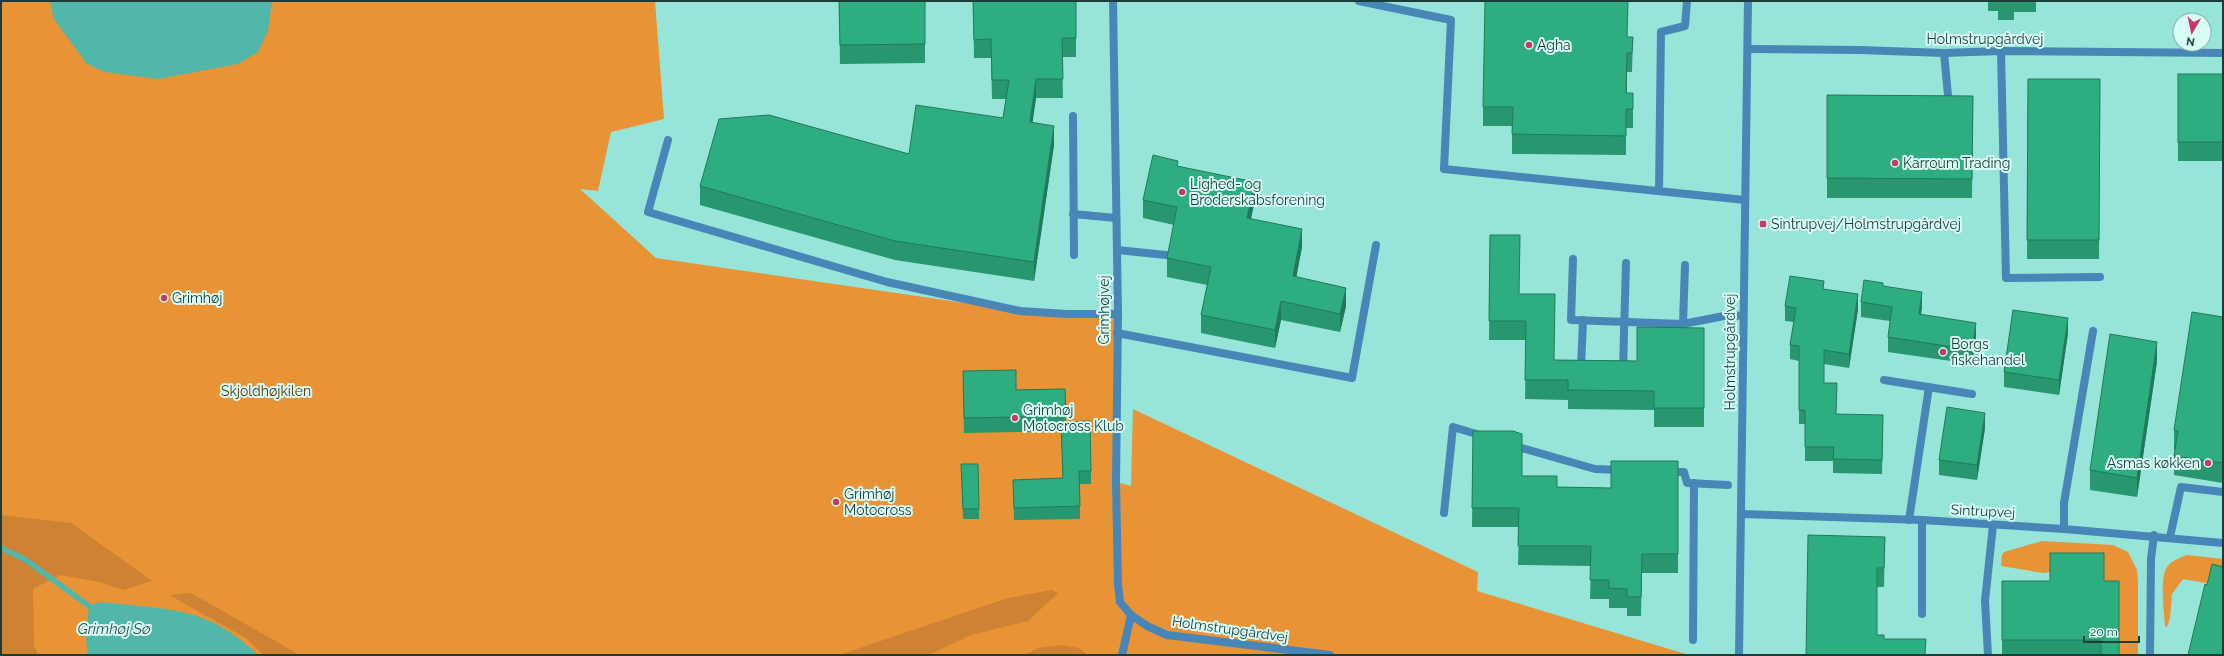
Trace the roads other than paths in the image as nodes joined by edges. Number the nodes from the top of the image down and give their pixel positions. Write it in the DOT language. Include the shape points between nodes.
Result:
graph roads {
  1 [pos="1112,1"];
  2 [pos="1360,1"];
  3 [pos="1687,1"];
  4 [pos="1748,1"];
  5 [pos="1748,49"];
  6 [pos="2001,51"];
  7 [pos="1944,53"];
  8 [pos="2223,54"];
  9 [pos="1949,106"];
  10 [pos="1073,116"];
  11 [pos="668,140"];
  12 [pos="1659,191"];
  13 [pos="1745,200"];
  14 [pos="1073,214"];
  15 [pos="1116,218"];
  16 [pos="1376,245"];
  17 [pos="1117,250"];
  18 [pos="1074,255"];
  19 [pos="1166,255"];
  20 [pos="1573,259"];
  21 [pos="1626,263"];
  22 [pos="1685,265"];
  23 [pos="2100,277"];
  24 [pos="1118,314"];
  25 [pos="1743,316"];
  26 [pos="1583,320"];
  27 [pos="1624,322"];
  28 [pos="1683,324"];
  29 [pos="2093,331"];
  30 [pos="1117,332"];
  31 [pos="1581,368"];
  32 [pos="1623,369"];
  33 [pos="1884,380"];
  34 [pos="1929,387"];
  35 [pos="1972,394"];
  36 [pos="1490,438"];
  37 [pos="1506,443"];
  38 [pos="1632,470"];
  39 [pos="1662,471"];
  40 [pos="1694,483"];
  41 [pos="1728,485"];
  42 [pos="2223,492"];
  43 [pos="1444,513"];
  44 [pos="1741,514"];
  45 [pos="1909,520"];
  46 [pos="1922,520"];
  47 [pos="1993,525"];
  48 [pos="2064,528"];
  49 [pos="2154,535"];
  50 [pos="2170,537"];
  51 [pos="2223,543"];
  52 [pos="1922,614"];
  53 [pos="1131,615"];
  54 [pos="1692,640"];
  55 [pos="1122,655"];
  56 [pos="1330,655"];
  57 [pos="1739,655"];
  58 [pos="1988,655"];
  59 [pos="2150,655"];
  1 -- 15 [label="street, Grimhøjvej"];
  2 -- 12 [label="street" via="1451,20 1444,169"];
  3 -- 12 [label="street" via="1685,26 1661,32"];
  4 -- 5 [label="street, Holmstrupgårdvej"];
  5 -- 7 [label="street, Holmstrupgårdvej"];
  5 -- 13 [label="street, Holmstrupgårdvej"];
  6 -- 7 [label="street, Holmstrupgårdvej"];
  6 -- 8 [label="street, Holmstrupgårdvej"];
  6 -- 23 [label="street" via="2006,278"];
  7 -- 9 [label="street"];
  10 -- 14 [label="street"];
  11 -- 24 [label="street" via="648,212 887,282 1020,311"];
  12 -- 13 [label="street"];
  13 -- 25 [label="street, Holmstrupgårdvej"];
  14 -- 15 [label="street"];
  14 -- 18 [label="street"];
  15 -- 17 [label="street, Grimhøjvej"];
  16 -- 30 [label="street" via="1352,378"];
  17 -- 19 [label="street"];
  17 -- 24 [label="street, Grimhøjvej"];
  20 -- 26 [label="street" via="1571,320"];
  21 -- 27 [label="street"];
  22 -- 28 [label="street"];
  24 -- 30 [label="street, Grimhøjvej"];
  25 -- 28 [label="street" via="1729,315"];
  25 -- 44 [label="street, Holmstrupgårdvej"];
  26 -- 27 [label="street"];
  26 -- 31 [label="street"];
  27 -- 28 [label="street"];
  27 -- 32 [label="street"];
  29 -- 48 [label="street" via="2064,503"];
  30 -- 53 [label="street, Grimhøjvej" via="1118,585 1120,602"];
  33 -- 34 [label="street"];
  34 -- 35 [label="street"];
  34 -- 45 [label="street"];
  36 -- 43 [label="street" via="1453,428"];
  37 -- 38 [label="street" via="1595,469"];
  39 -- 40 [label="street" via="1684,472 1687,483"];
  40 -- 41 [label="street"];
  40 -- 54 [label="street"];
  42 -- 50 [label="street" via="2181,487"];
  44 -- 45 [label="street, Sintrupvej"];
  44 -- 57 [label="street, Holmstrupgårdvej"];
  45 -- 46 [label="street, Sintrupvej"];
  46 -- 47 [label="street, Sintrupvej"];
  46 -- 52 [label="street"];
  47 -- 48 [label="street, Sintrupvej"];
  47 -- 58 [label="street" via="1985,601"];
  48 -- 49 [label="street, Sintrupvej"];
  49 -- 50 [label="street, Sintrupvej"];
  49 -- 59 [label="street" via="2151,559"];
  50 -- 51 [label="street, Sintrupvej"];
  53 -- 55 [label="street"];
  53 -- 56 [label="street, Holmstrupgårdvej" via="1167,635"];
}
